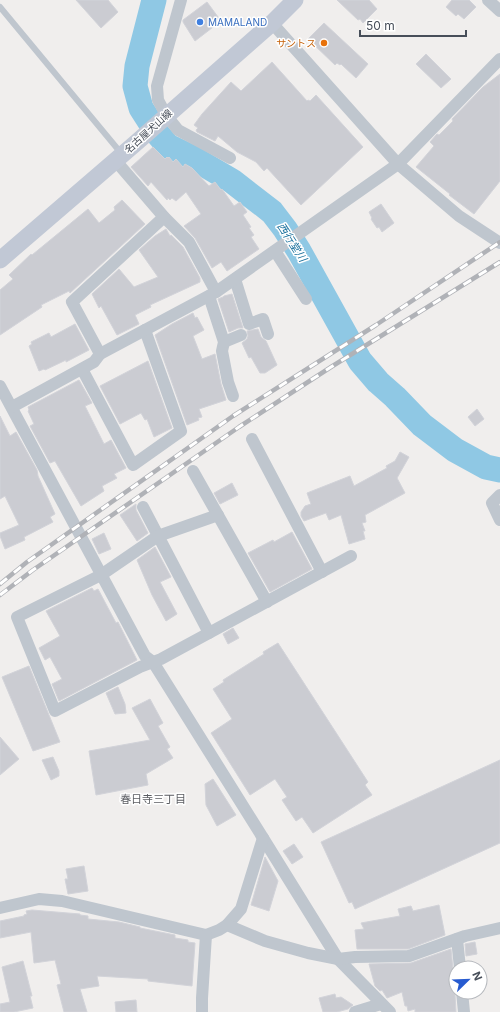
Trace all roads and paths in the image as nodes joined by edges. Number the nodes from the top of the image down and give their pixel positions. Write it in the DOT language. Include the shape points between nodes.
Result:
graph roads {
  1 [pos="181,0"];
  2 [pos="295,0"];
  3 [pos="488,0"];
  4 [pos="0,7"];
  5 [pos="500,11"];
  6 [pos="272,23"];
  7 [pos="500,59"];
  8 [pos="164,117"];
  9 [pos="118,157"];
  10 [pos="230,158"];
  11 [pos="398,164"];
  12 [pos="164,217"];
  13 [pos="500,243"];
  14 [pos="278,249"];
  15 [pos="0,260"];
  16 [pos="235,279"];
  17 [pos="213,294"];
  18 [pos="306,299"];
  19 [pos="145,330"];
  20 [pos="268,334"];
  21 [pos="241,335"];
  22 [pos="224,342"];
  23 [pos="100,354"];
  24 [pos="82,369"];
  25 [pos="0,386"];
  26 [pos="233,396"];
  27 [pos="12,407"];
  28 [pos="252,440"];
  29 [pos="193,471"];
  30 [pos="500,495"];
  31 [pos="143,507"];
  32 [pos="218,515"];
  33 [pos="500,520"];
  34 [pos="158,536"];
  35 [pos="351,556"];
  36 [pos="322,572"];
  37 [pos="101,575"];
  38 [pos="267,602"];
  39 [pos="209,633"];
  40 [pos="153,662"];
  41 [pos="263,838"];
  42 [pos="0,908"];
  43 [pos="227,925"];
  44 [pos="500,928"];
  45 [pos="206,934"];
  46 [pos="457,939"];
  47 [pos="338,960"];
  48 [pos="459,960"];
  49 [pos="463,1000"];
  50 [pos="381,1004"];
  51 [pos="202,1012"];
  52 [pos="355,1012"];
  53 [pos="390,1012"];
  54 [pos="464,1012"];
  1 -- 8 [label="street" via="157,86 158,100"];
  2 -- 6 [label="main road, 名古屋犬山線"];
  3 -- 5 [label="street"];
  4 -- 9 [label="lane"];
  6 -- 8 [label="main road, 名古屋犬山線"];
  6 -- 11 [label="street"];
  7 -- 11 [label="street"];
  8 -- 9 [label="main road, 名古屋犬山線"];
  8 -- 10 [label="street" via="178,130"];
  9 -- 12 [label="street"];
  9 -- 15 [label="main road, 名古屋犬山線"];
  11 -- 13 [label="street" via="459,216"];
  11 -- 14 [label="street"];
  12 -- 17 [label="street" via="189,242"];
  12 -- 23 [label="street" via="72,302"];
  14 -- 16 [label="street"];
  14 -- 18 [label="street"];
  16 -- 17 [label="street"];
  16 -- 20 [label="street" via="249,324 263,319"];
  17 -- 19 [label="street"];
  17 -- 22 [label="street"];
  19 -- 23 [label="street"];
  19 -- 24 [label="street" via="181,430 133,465"];
  21 -- 22 [label="street"];
  22 -- 26 [label="street" via="222,351"];
  23 -- 24 [label="street" via="94,362"];
  24 -- 27 [label="street"];
  25 -- 27 [label="street"];
  27 -- 37 [label="street"];
  28 -- 36 [label="street"];
  29 -- 32 [label="street"];
  30 -- 33 [label="street" via="492,503"];
  31 -- 34 [label="street"];
  32 -- 34 [label="street"];
  32 -- 38 [label="street"];
  34 -- 37 [label="street"];
  34 -- 39 [label="street"];
  35 -- 36 [label="street"];
  36 -- 38 [label="street"];
  37 -- 40 [label="street" via="145,656"];
  37 -- 40 [label="street" via="17,617 55,711"];
  38 -- 39 [label="street"];
  39 -- 40 [label="street"];
  40 -- 41 [label="street"];
  41 -- 43 [label="street" via="241,909"];
  41 -- 47 [label="street"];
  42 -- 45 [label="street" via="39,900 62,900"];
  43 -- 45 [label="street"];
  43 -- 47 [label="street" via="265,941"];
  44 -- 46 [label="street"];
  45 -- 51 [label="street"];
  46 -- 47 [label="street" via="409,956 355,957"];
  46 -- 48 [label="street"];
  47 -- 50 [label="street"];
  49 -- 54 [label="street"];
  50 -- 52 [label="street"];
  50 -- 53 [label="street"];
}
